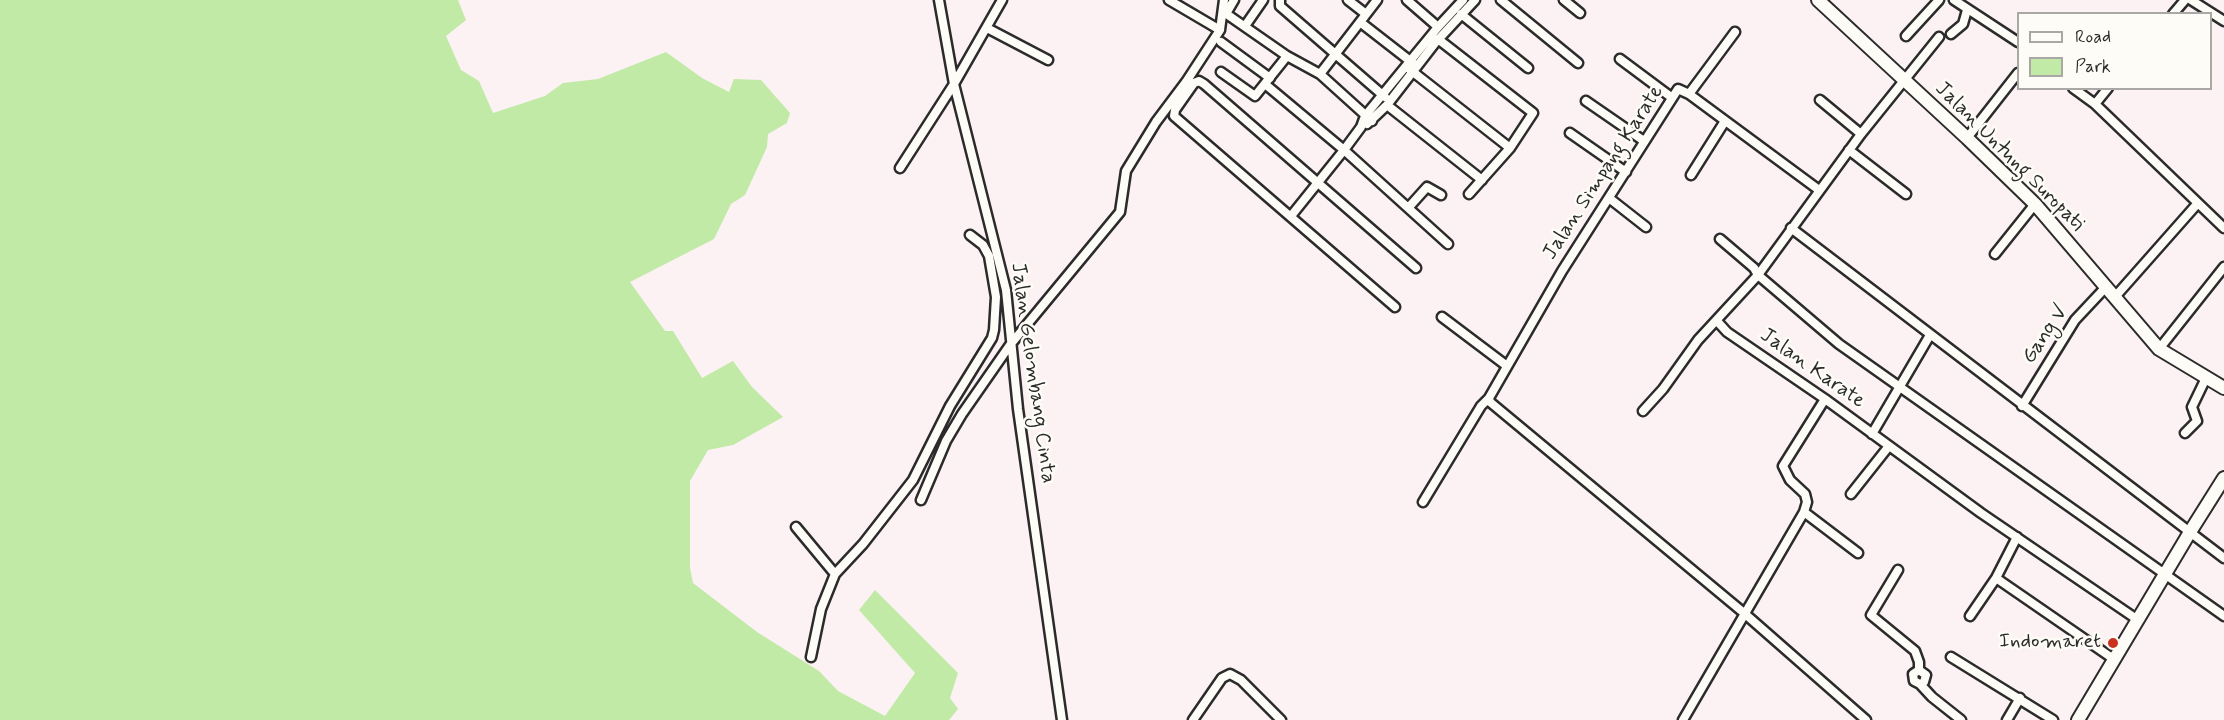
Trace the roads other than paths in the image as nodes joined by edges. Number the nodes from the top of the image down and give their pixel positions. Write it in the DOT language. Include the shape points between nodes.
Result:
graph roads {
  1 [pos="939,0"];
  2 [pos="1002,0"];
  3 [pos="1169,0"];
  4 [pos="1224,0"];
  5 [pos="1234,0"];
  6 [pos="1263,0"];
  7 [pos="1280,0"];
  8 [pos="1348,0"];
  9 [pos="1377,0"];
  10 [pos="1407,0"];
  11 [pos="1475,0"];
  12 [pos="1501,0"];
  13 [pos="1564,0"];
  14 [pos="1818,0"];
  15 [pos="1939,0"];
  16 [pos="1954,0"];
  17 [pos="2185,0"];
  18 [pos="2191,0"];
  19 [pos="1461,8"];
  20 [pos="1967,10"];
  21 [pos="2175,12"];
  22 [pos="2210,12"];
  23 [pos="1580,13"];
  24 [pos="1363,18"];
  25 [pos="1245,26"];
  26 [pos="1438,27"];
  27 [pos="987,28"];
  28 [pos="1220,30"];
  29 [pos="1735,32"];
  30 [pos="1952,34"];
  31 [pos="1906,36"];
  32 [pos="1939,37"];
  33 [pos="1438,39"];
  34 [pos="2017,41"];
  35 [pos="1221,42"];
  36 [pos="1336,54"];
  37 [pos="1287,56"];
  38 [pos="1620,59"];
  39 [pos="1048,60"];
  40 [pos="1578,63"];
  41 [pos="1411,66"];
  42 [pos="1528,68"];
  43 [pos="1221,72"];
  44 [pos="1320,74"];
  45 [pos="2017,76"];
  46 [pos="1903,80"];
  47 [pos="1268,81"];
  48 [pos="954,84"];
  49 [pos="2076,90"];
  50 [pos="2106,90"];
  51 [pos="1689,94"];
  52 [pos="1671,97"];
  53 [pos="1387,100"];
  54 [pos="1820,100"];
  55 [pos="1586,101"];
  56 [pos="2095,104"];
  57 [pos="1369,118"];
  58 [pos="1725,121"];
  59 [pos="1570,133"];
  60 [pos="1861,134"];
  61 [pos="1967,138"];
  62 [pos="1644,141"];
  63 [pos="1510,147"];
  64 [pos="1344,150"];
  65 [pos="1849,150"];
  66 [pos="900,168"];
  67 [pos="1626,172"];
  68 [pos="1691,175"];
  69 [pos="1482,180"];
  70 [pos="1318,182"];
  71 [pos="1819,190"];
  72 [pos="1469,194"];
  73 [pos="1906,194"];
  74 [pos="1441,195"];
  75 [pos="1609,198"];
  76 [pos="2198,203"];
  77 [pos="2035,204"];
  78 [pos="1409,207"];
  79 [pos="1291,216"];
  80 [pos="1646,227"];
  81 [pos="1791,228"];
  82 [pos="2224,228"];
  83 [pos="970,235"];
  84 [pos="1720,239"];
  85 [pos="1448,244"];
  86 [pos="1995,254"];
  87 [pos="2224,267"];
  88 [pos="1416,268"];
  89 [pos="1758,275"];
  90 [pos="2110,293"];
  91 [pos="1395,307"];
  92 [pos="1442,316"];
  93 [pos="1717,321"];
  94 [pos="1930,335"];
  95 [pos="1010,345"];
  96 [pos="2159,349"];
  97 [pos="1507,366"];
  98 [pos="2206,378"];
  99 [pos="1899,388"];
  100 [pos="2224,388"];
  101 [pos="1489,396"];
  102 [pos="1825,399"];
  103 [pos="2022,406"];
  104 [pos="1643,411"];
  105 [pos="2185,433"];
  106 [pos="1872,434"];
  107 [pos="1889,446"];
  108 [pos="2224,478"];
  109 [pos="1851,494"];
  110 [pos="2220,494"];
  111 [pos="921,500"];
  112 [pos="1423,502"];
  113 [pos="1804,512"];
  114 [pos="796,527"];
  115 [pos="2190,532"];
  116 [pos="2017,537"];
  117 [pos="1858,553"];
  118 [pos="2224,558"];
  119 [pos="1898,570"];
  120 [pos="835,574"];
  121 [pos="2166,574"];
  122 [pos="1996,578"];
  123 [pos="1744,613"];
  124 [pos="1970,616"];
  125 [pos="2224,616"];
  126 [pos="2138,620"];
  127 [pos="811,657"];
  128 [pos="1951,657"];
  129 [pos="2115,660"];
  130 [pos="2020,698"];
  131 [pos="1062,720"];
  132 [pos="1193,720"];
  133 [pos="1281,720"];
  134 [pos="1683,720"];
  135 [pos="1866,720"];
  136 [pos="1961,720"];
  137 [pos="2007,720"];
  138 [pos="2053,720"];
  139 [pos="2078,720"];
  1 -- 48 [label="street, Jalan Gelombang Cinta"];
  2 -- 27 [label="street"];
  3 -- 28 [label="street"];
  4 -- 28 [label="street"];
  5 -- 25 [label="street" via="1228,15"];
  6 -- 25 [label="street"];
  7 -- 36 [label="street" via="1280,6"];
  8 -- 24 [label="street"];
  9 -- 24 [label="street"];
  10 -- 26 [label="street"];
  11 -- 19 [label="street"];
  12 -- 40 [label="street"];
  13 -- 23 [label="street"];
  14 -- 46 [label="main road, Jalan Untung Suropati"];
  15 -- 31 [label="street"];
  16 -- 20 [label="street"];
  17 -- 21 [label="street"];
  18 -- 22 [label="street"];
  19 -- 26 [label="street"];
  19 -- 33 [label="street"];
  19 -- 42 [label="street"];
  20 -- 30 [label="street" via="1963,24"];
  20 -- 34 [label="street"];
  24 -- 36 [label="street"];
  24 -- 41 [label="street"];
  25 -- 37 [label="street"];
  26 -- 41 [label="street"];
  27 -- 39 [label="street"];
  27 -- 48 [label="street"];
  28 -- 95 [label="street" via="1126,171 1120,212"];
  29 -- 51 [label="street"];
  32 -- 46 [label="street"];
  33 -- 41 [label="street"];
  33 -- 63 [label="street" via="1533,113"];
  35 -- 47 [label="street"];
  36 -- 44 [label="street"];
  36 -- 53 [label="street"];
  37 -- 44 [label="street"];
  37 -- 47 [label="street"];
  38 -- 52 [label="street"];
  41 -- 53 [label="street"];
  41 -- 63 [label="street"];
  43 -- 47 [label="street" via="1254,95"];
  44 -- 57 [label="street"];
  45 -- 61 [label="street"];
  46 -- 60 [label="street"];
  46 -- 61 [label="main road, Jalan Untung Suropati"];
  47 -- 64 [label="street"];
  48 -- 66 [label="street"];
  48 -- 95 [label="street, Jalan Gelombang Cinta" via="1006,290"];
  49 -- 56 [label="street"];
  50 -- 56 [label="street"];
  51 -- 52 [label="street, Jalan Simpang Karate" via="1678,89"];
  51 -- 58 [label="street, Jalan Simpang Karate"];
  52 -- 62 [label="street, Jalan Simpang Karate"];
  53 -- 57 [label="street"];
  53 -- 69 [label="street"];
  54 -- 60 [label="street"];
  55 -- 62 [label="street"];
  56 -- 76 [label="street"];
  57 -- 64 [label="street"];
  58 -- 68 [label="street"];
  58 -- 71 [label="street, Jalan Simpang Karate"];
  59 -- 67 [label="street"];
  60 -- 65 [label="street"];
  61 -- 77 [label="main road, Jalan Untung Suropati"];
  62 -- 67 [label="street, Jalan Simpang Karate"];
  63 -- 69 [label="street"];
  64 -- 70 [label="street"];
  64 -- 78 [label="street"];
  65 -- 71 [label="street"];
  65 -- 73 [label="street"];
  67 -- 75 [label="street, Jalan Simpang Karate"];
  69 -- 72 [label="street"];
  70 -- 79 [label="street"];
  70 -- 79 [label="street" via="1204,84 1194,83 1174,117"];
  70 -- 88 [label="street"];
  71 -- 81 [label="street"];
  74 -- 78 [label="street" via="1427,187"];
  75 -- 80 [label="street"];
  75 -- 97 [label="street, Jalan Simpang Karate"];
  76 -- 82 [label="street"];
  76 -- 90 [label="street, Gang V"];
  77 -- 86 [label="street"];
  77 -- 90 [label="main road, Jalan Untung Suropati"];
  78 -- 85 [label="street"];
  79 -- 91 [label="street"];
  81 -- 89 [label="street"];
  81 -- 94 [label="street"];
  83 -- 120 [label="street" via="989,256 996,297 992,338 950,406 914,480"];
  84 -- 89 [label="street"];
  87 -- 96 [label="street"];
  89 -- 93 [label="street"];
  89 -- 99 [label="street" via="1839,344"];
  90 -- 96 [label="main road, Jalan Untung Suropati"];
  90 -- 103 [label="street, Gang V" via="2075,320"];
  92 -- 97 [label="street"];
  93 -- 102 [label="street, Jalan Karate" via="1727,332"];
  93 -- 104 [label="street"];
  94 -- 99 [label="street"];
  94 -- 103 [label="street"];
  95 -- 111 [label="street" via="946,441"];
  95 -- 131 [label="street, Jalan Gelombang Cinta"];
  96 -- 98 [label="main road, Jalan Untung Suropati"];
  97 -- 101 [label="street, Jalan Simpang Karate"];
  98 -- 100 [label="main road, Jalan Untung Suropati"];
  98 -- 105 [label="street" via="2192,407 2196,423"];
  99 -- 106 [label="street"];
  99 -- 121 [label="street"];
  101 -- 112 [label="street, Jalan Simpang Karate"];
  101 -- 123 [label="street" via="1499,410"];
  102 -- 106 [label="street, Jalan Karate"];
  102 -- 113 [label="street" via="1783,466 1790,480 1805,494"];
  103 -- 115 [label="street"];
  106 -- 107 [label="street, Jalan Karate"];
  107 -- 109 [label="street"];
  107 -- 116 [label="street, Jalan Karate"];
  108 -- 110 [label="main road"];
  110 -- 115 [label="main road"];
  113 -- 117 [label="street"];
  113 -- 123 [label="street"];
  114 -- 120 [label="street"];
  115 -- 118 [label="street"];
  115 -- 121 [label="main road"];
  116 -- 122 [label="street"];
  116 -- 126 [label="street, Jalan Karate"];
  119 -- 136 [label="street" via="1871,615 1915,651 1919,662 1912,676 1915,683"];
  120 -- 127 [label="street" via="821,609"];
  121 -- 125 [label="street"];
  121 -- 126 [label="main road"];
  122 -- 124 [label="street"];
  122 -- 129 [label="street"];
  123 -- 134 [label="street"];
  123 -- 135 [label="street"];
  126 -- 129 [label="main road"];
  128 -- 130 [label="street"];
  129 -- 139 [label="main road"];
  130 -- 137 [label="street"];
  130 -- 138 [label="street"];
  132 -- 133 [label="street" via="1222,678 1230,674"];
}
